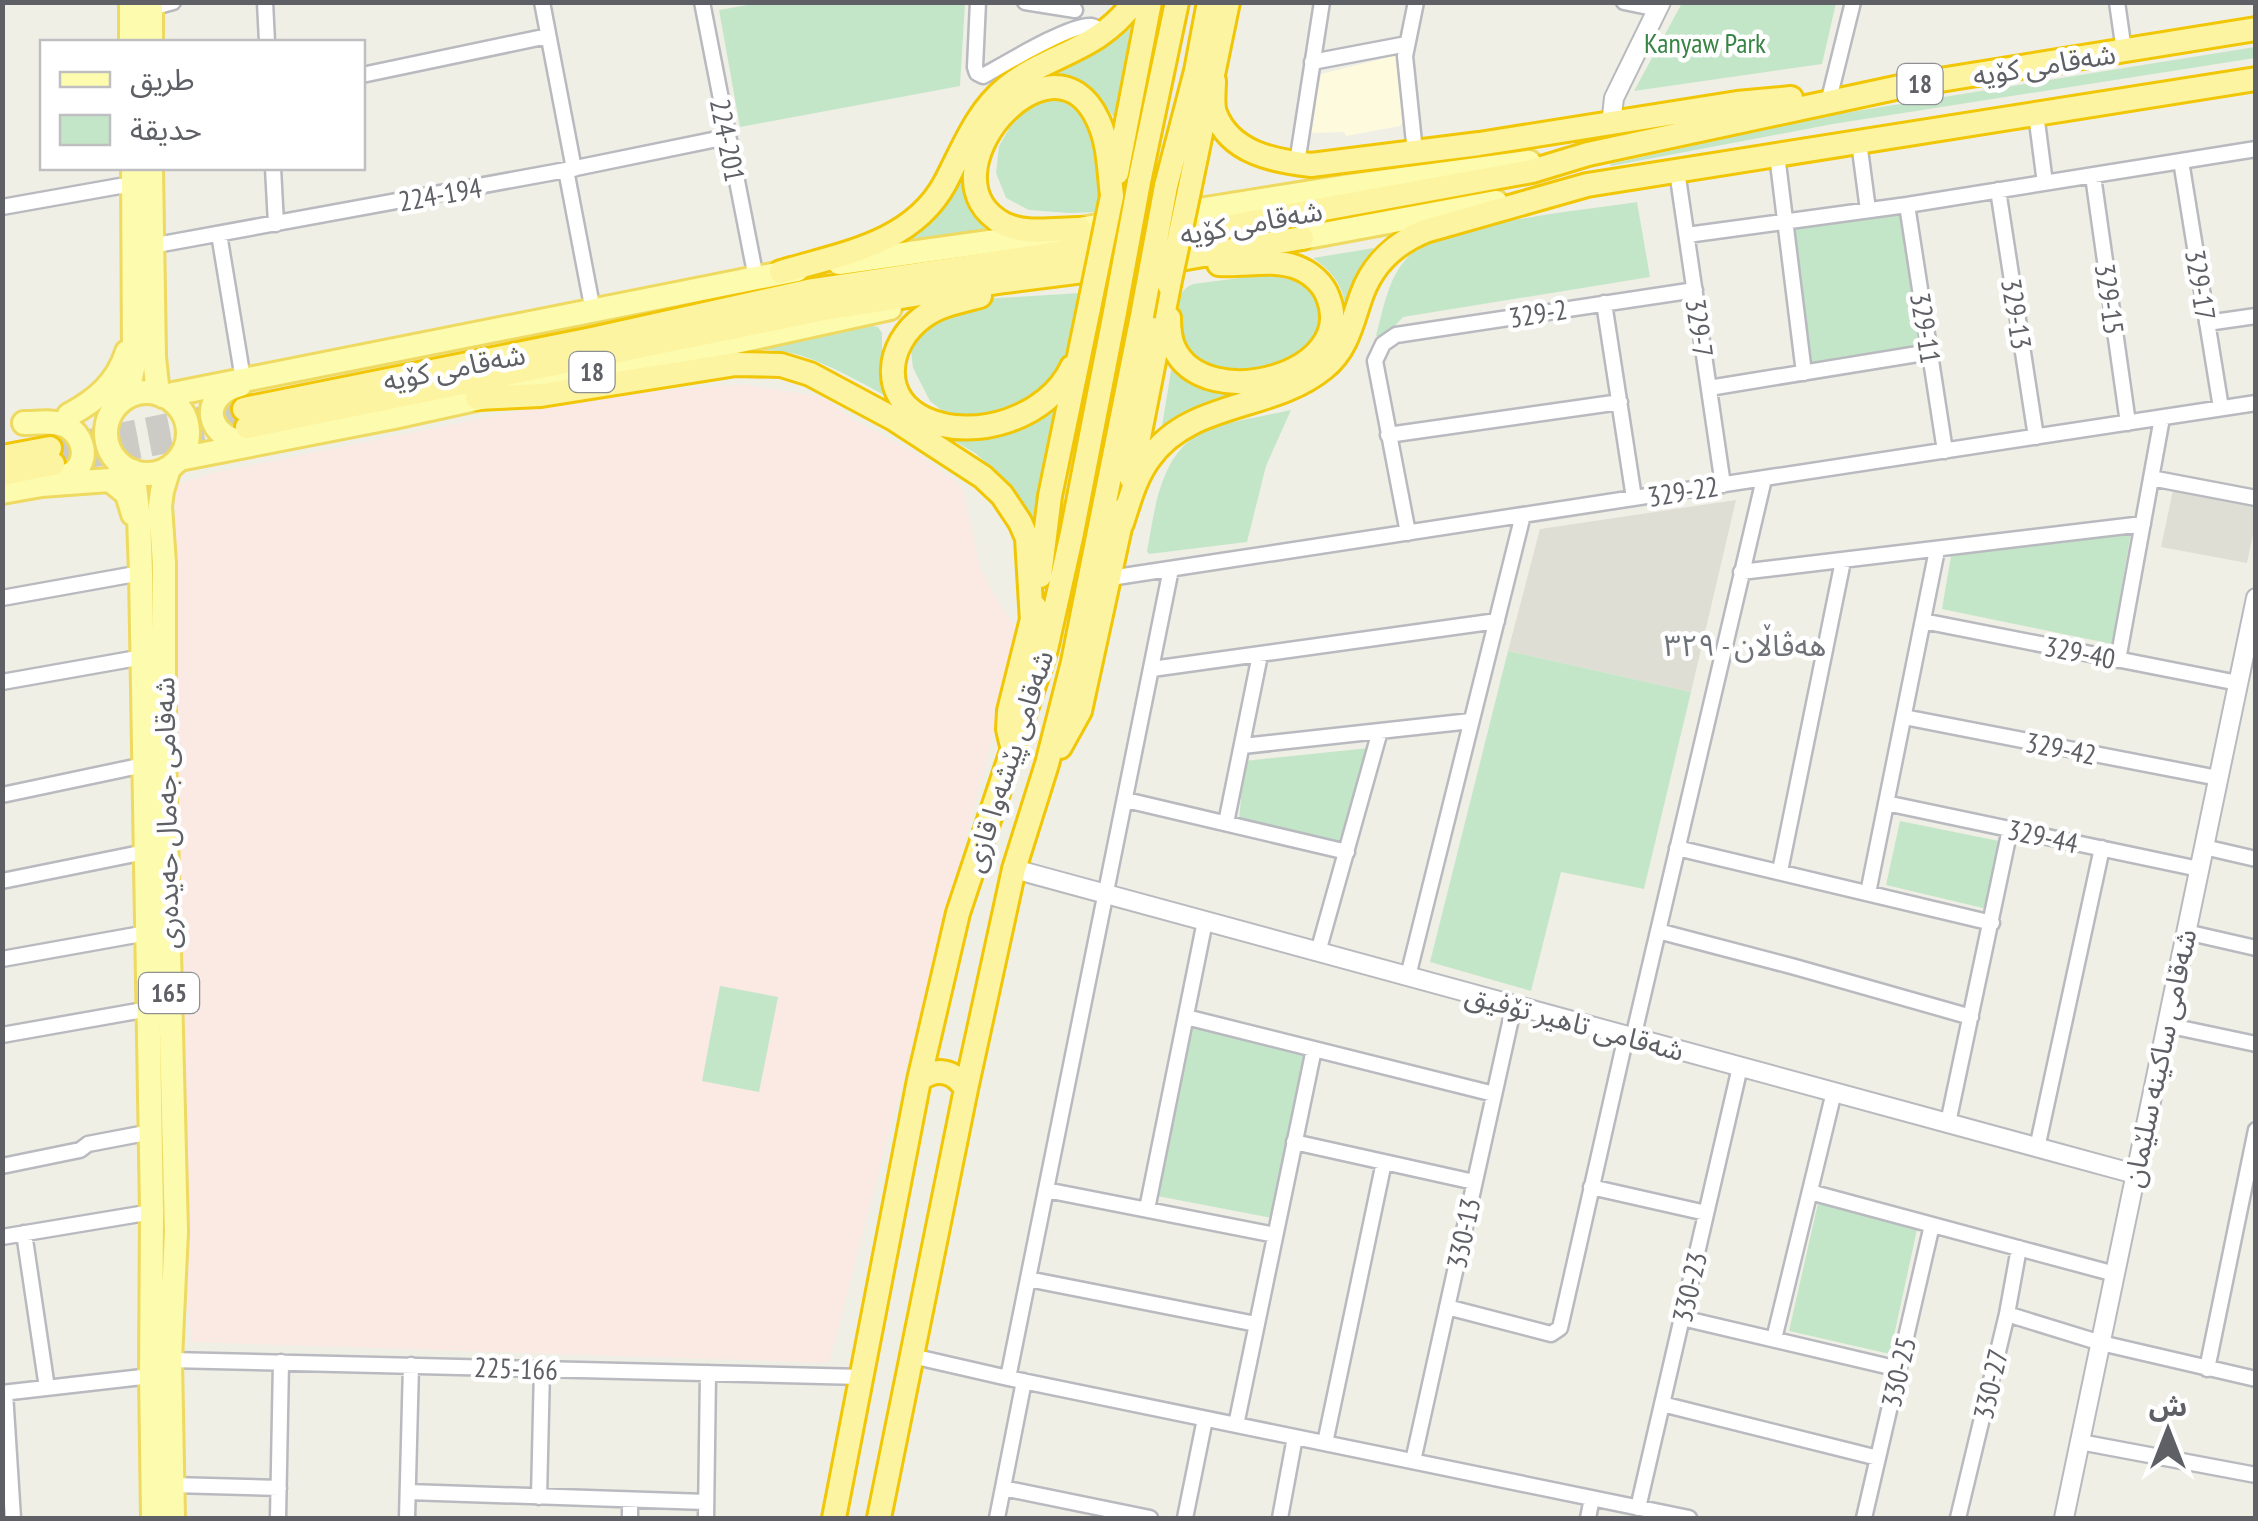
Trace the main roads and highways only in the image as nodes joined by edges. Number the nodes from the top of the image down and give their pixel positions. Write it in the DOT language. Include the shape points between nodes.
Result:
graph roads {
  1 [pos="1134,2"];
  2 [pos="1150,2"];
  3 [pos="1177,2"];
  4 [pos="1209,2"];
  5 [pos="1228,2"];
  6 [pos="151,4"];
  7 [pos="2256,29"];
  8 [pos="132,40"];
  9 [pos="151,40"];
  10 [pos="1214,80"];
  11 [pos="2256,80"];
  12 [pos="1909,86"];
  13 [pos="151,170"];
  14 [pos="133,178"];
  15 [pos="1587,185"];
  16 [pos="1112,196"];
  17 [pos="1302,238"];
  18 [pos="1075,250"];
  19 [pos="1186,258"];
  20 [pos="781,272"];
  21 [pos="1045,276"];
  22 [pos="1005,281"];
  23 [pos="1168,285"];
  24 [pos="134,309"];
  25 [pos="1082,346"];
  26 [pos="155,368"];
  27 [pos="249,375"];
  28 [pos="160,395"];
  29 [pos="477,398"];
  30 [pos="122,402"];
  31 [pos="68,415"];
  32 [pos="13,425"];
  33 [pos="248,426"];
  34 [pos="210,452"];
  35 [pos="2,457"];
  36 [pos="174,463"];
  37 [pos="48,466"];
  38 [pos="130,470"];
  39 [pos="2,474"];
  40 [pos="2,492"];
  41 [pos="1122,523"];
  42 [pos="140,538"];
  43 [pos="164,563"];
  44 [pos="1032,622"];
  45 [pos="1013,750"];
  46 [pos="1047,764"];
  47 [pos="154,920"];
  48 [pos="919,1080"];
  49 [pos="966,1089"];
  50 [pos="153,1518"];
  51 [pos="173,1518"];
  52 [pos="834,1518"];
  53 [pos="878,1518"];
  1 -- 20 [label="highway" via="1104,34 997,96 973,126 936,198 914,222 863,248"];
  2 -- 16 [label="highway"];
  3 -- 45 [label="highway, شەقامی پێشەوا قازی, bridge" via="1050,630"];
  4 -- 46 [label="highway, شەقامی پێشەوا قازی, bridge"];
  5 -- 10 [label="highway"];
  6 -- 8 [label="main road"];
  6 -- 9 [label="main road"];
  7 -- 12 [label="highway, شەقامی کۆیە / 18"];
  10 -- 12 [label="highway" via="1214,111 1229,135 1259,156 1311,164 1737,102"];
  10 -- 23 [label="highway, bridge"];
  11 -- 15 [label="highway, شەقامی کۆیە / 18"];
  12 -- 18 [label="highway, شەقامی کۆیە / 18" via="1495,178"];
  13 -- 26 [label="main road"];
  14 -- 24 [label="main road"];
  15 -- 17 [label="main road, شەقامی کۆیە / 18"];
  15 -- 41 [label="highway" via="1401,243 1373,272 1345,342 1328,365 1284,392 1210,415 1170,436 1144,467"];
  16 -- 18 [label="highway" via="1103,132 1080,97 1043,88 1024,95 989,133 976,180 984,206 1014,228 1037,230"];
  16 -- 25 [label="highway, bridge"];
  17 -- 19 [label="highway, شەقامی کۆیە / 18"];
  18 -- 19 [label="highway, شەقامی کۆیە / 18"];
  18 -- 20 [label="main road, شەقامی کۆیە" via="896,254"];
  18 -- 21 [label="highway, شەقامی کۆیە"];
  18 -- 33 [label="highway, شەقامی کۆیە" via="808,291"];
  19 -- 23 [label="highway" via="1304,270 1330,300 1325,344 1306,362 1273,376 1246,382 1201,376 1172,344"];
  20 -- 27 [label="main road, شەقامی کۆیە"];
  21 -- 22 [label="highway, شەقامی کۆیە"];
  21 -- 25 [label="highway" via="920,319 894,355 899,395 921,417 944,424 1016,418 1055,393"];
  22 -- 29 [label="main road, شەقامی کۆیە / 18"];
  22 -- 33 [label="highway, شەقامی کۆیە" via="824,309"];
  23 -- 41 [label="highway"];
  24 -- 30 [label="main road" via="134,364"];
  24 -- 31 [label="main road" via="119,373 101,395"];
  25 -- 44 [label="highway"];
  26 -- 27 [label="main road" via="182,380"];
  26 -- 28 [label="main road"];
  27 -- 28 [label="main road, شەقامی کۆیە"];
  27 -- 33 [label="main road" via="250,382 223,390 212,412 216,428 239,443"];
  28 -- 30 [label="main road, شەقامی کۆیە" via="145,392"];
  28 -- 36 [label="main road" via="186,420 188,440"];
  29 -- 33 [label="main road, شەقامی کۆیە / 18" via="394,417"];
  29 -- 44 [label="highway" via="541,395 736,364 781,365 810,374 894,419 1002,494 1027,538"];
  30 -- 31 [label="main road, شەقامی کۆیە"];
  30 -- 38 [label="main road" via="107,426 107,442"];
  31 -- 32 [label="main road, شەقامی کۆیە"];
  32 -- 37 [label="main road" via="60,424 82,442 73,472"];
  33 -- 34 [label="main road, شەقامی کۆیە / 18"];
  34 -- 36 [label="main road, شەقامی کۆیە / 18"];
  34 -- 43 [label="main road" via="176,481"];
  35 -- 37 [label="highway, شەقامی کۆیە"];
  36 -- 38 [label="main road, شەقامی کۆیە" via="151,474"];
  36 -- 43 [label="main road, شەقامی جەمال حەیدەری / 165" via="160,506"];
  37 -- 38 [label="main road, شەقامی کۆیە"];
  37 -- 39 [label="highway, شەقامی کۆیە"];
  37 -- 40 [label="main road, شەقامی کۆیە"];
  37 -- 42 [label="main road" via="117,484 127,494"];
  38 -- 42 [label="main road, شەقامی جەمال حەیدەری / 165"];
  41 -- 46 [label="highway" via="1080,711"];
  42 -- 47 [label="main road, شەقامی جەمال حەیدەری / 165" via="146,852"];
  43 -- 47 [label="main road, شەقامی جەمال حەیدەری / 165"];
  44 -- 45 [label="highway" via="1009,711"];
  45 -- 48 [label="highway, شەقامی پێشەوا قازی" via="958,913"];
  46 -- 49 [label="highway, شەقامی پێشەوا قازی" via="1014,869"];
  47 -- 50 [label="main road, شەقامی جەمال حەیدەری / 165"];
  47 -- 51 [label="main road, شەقامی جەمال حەیدەری / 165" via="176,1232"];
  48 -- 49 [label="highway" via="945,1072"];
  48 -- 52 [label="highway, شەقامی پێشەوا قازی"];
  49 -- 53 [label="highway, شەقامی پێشەوا قازی"];
}
